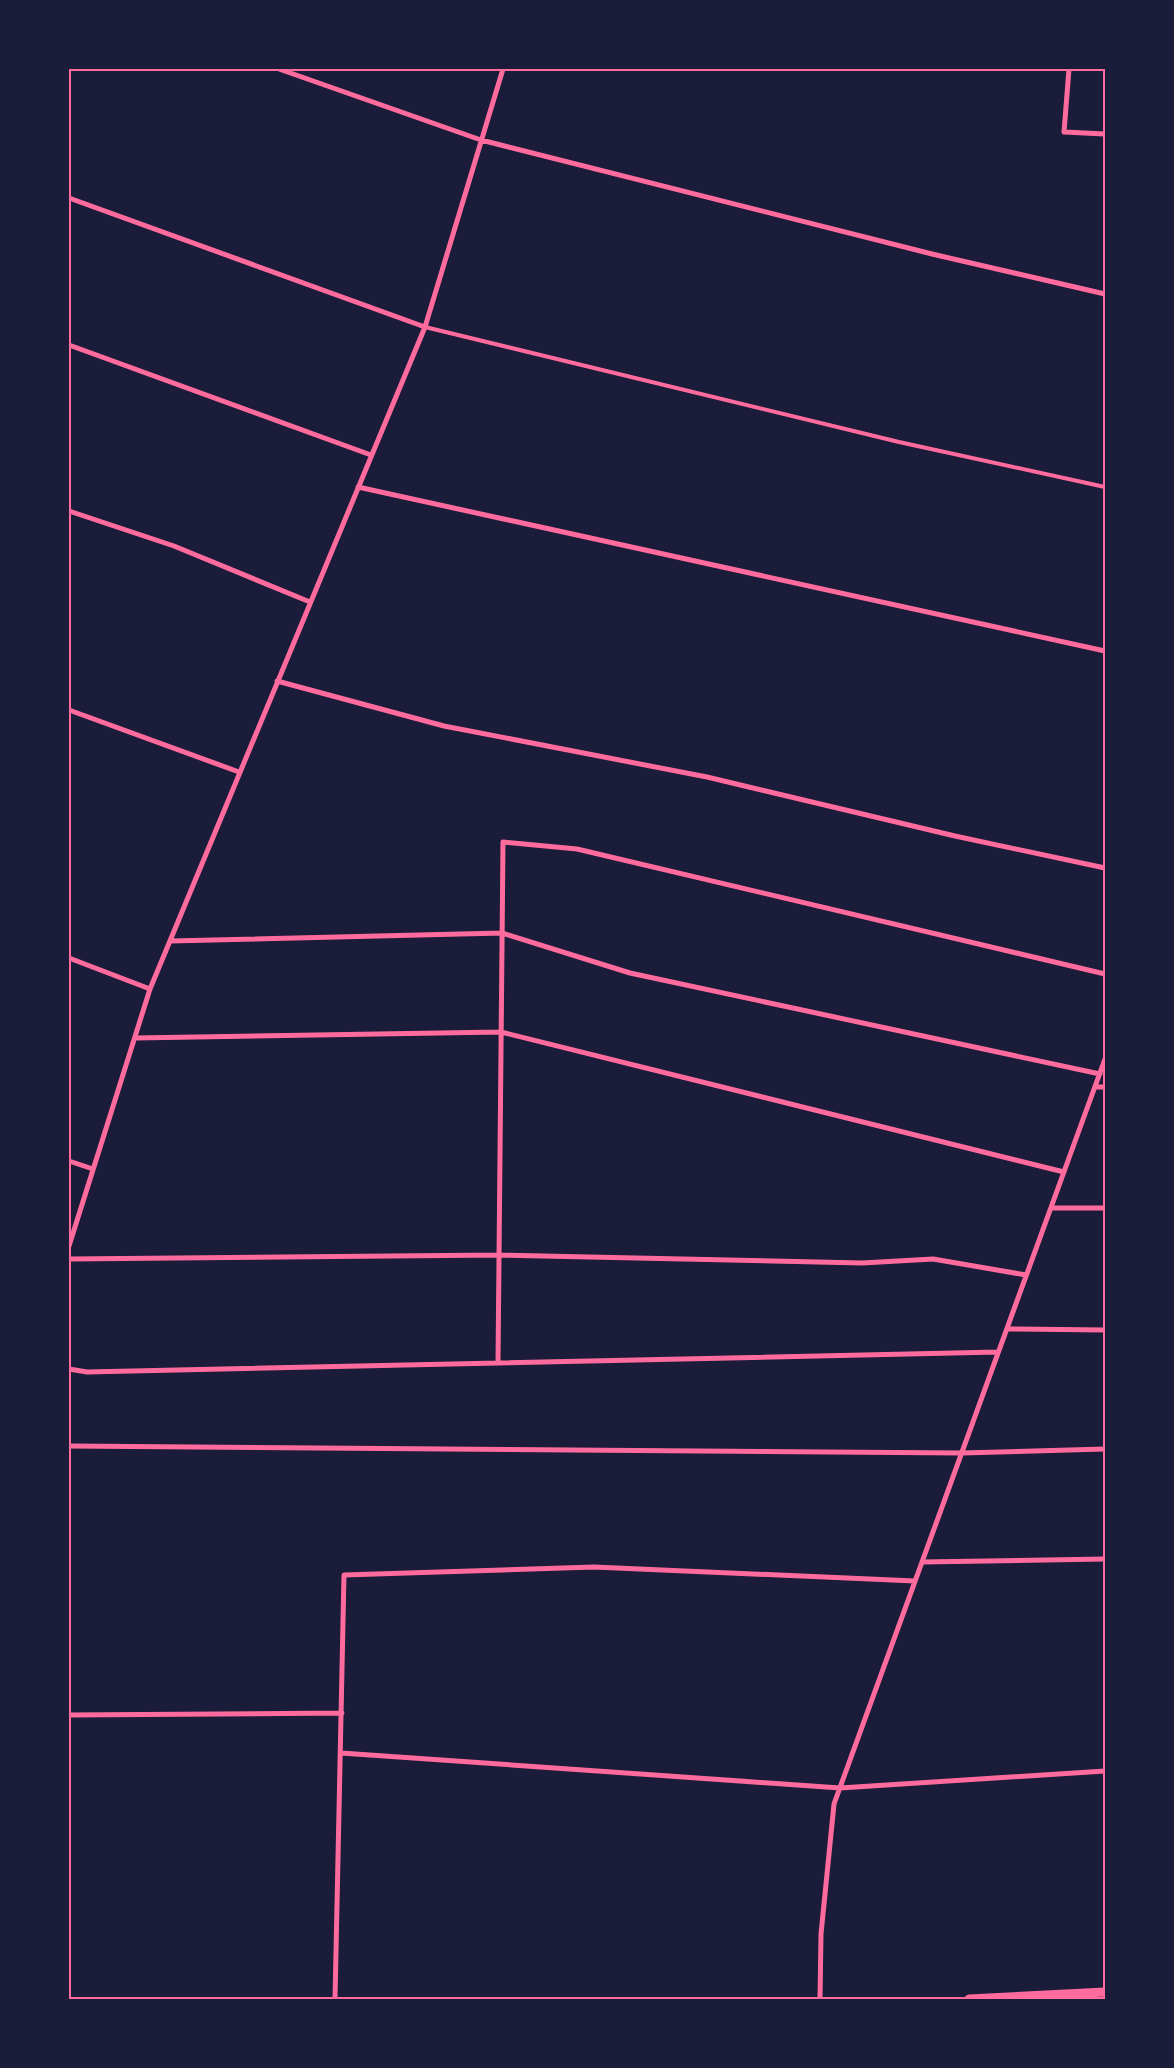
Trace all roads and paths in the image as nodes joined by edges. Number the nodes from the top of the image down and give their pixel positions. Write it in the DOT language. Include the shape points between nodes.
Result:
graph roads {
  1 [pos="279,69"];
  2 [pos="503,69"];
  3 [pos="1068,69"];
  4 [pos="1105,134"];
  5 [pos="481,140"];
  6 [pos="69,198"];
  7 [pos="1105,294"];
  8 [pos="425,327"];
  9 [pos="69,345"];
  10 [pos="372,454"];
  11 [pos="358,487"];
  12 [pos="1105,487"];
  13 [pos="69,511"];
  14 [pos="310,602"];
  15 [pos="1105,651"];
  16 [pos="277,682"];
  17 [pos="69,710"];
  18 [pos="239,772"];
  19 [pos="1105,868"];
  20 [pos="502,933"];
  21 [pos="170,941"];
  22 [pos="69,958"];
  23 [pos="1105,974"];
  24 [pos="150,989"];
  25 [pos="501,1032"];
  26 [pos="135,1038"];
  27 [pos="1105,1059"];
  28 [pos="1100,1074"];
  29 [pos="1095,1087"];
  30 [pos="1105,1087"];
  31 [pos="69,1161"];
  32 [pos="93,1169"];
  33 [pos="1064,1172"];
  34 [pos="1051,1208"];
  35 [pos="1105,1208"];
  36 [pos="69,1246"];
  37 [pos="499,1255"];
  38 [pos="69,1259"];
  39 [pos="1026,1275"];
  40 [pos="1007,1329"];
  41 [pos="1105,1330"];
  42 [pos="998,1352"];
  43 [pos="498,1363"];
  44 [pos="69,1369"];
  45 [pos="69,1446"];
  46 [pos="1105,1449"];
  47 [pos="962,1454"];
  48 [pos="1105,1559"];
  49 [pos="922,1562"];
  50 [pos="915,1581"];
  51 [pos="342,1713"];
  52 [pos="69,1715"];
  53 [pos="341,1754"];
  54 [pos="1105,1771"];
  55 [pos="840,1788"];
  56 [pos="1105,1992"];
  57 [pos="335,1999"];
  58 [pos="820,1999"];
  59 [pos="969,1999"];
  1 -- 5 [label="street"];
  2 -- 5 [label="street"];
  3 -- 4 [label="street" via="1064,132"];
  5 -- 7 [label="street" via="932,254"];
  5 -- 8 [label="street"];
  6 -- 8 [label="street"];
  8 -- 10 [label="street"];
  8 -- 12 [label="lane" via="899,442"];
  9 -- 10 [label="street"];
  10 -- 11 [label="street"];
  11 -- 14 [label="street"];
  11 -- 15 [label="street"];
  13 -- 14 [label="street" via="174,546"];
  14 -- 16 [label="street"];
  16 -- 18 [label="street"];
  16 -- 19 [label="street" via="444,726 708,777 954,836"];
  17 -- 18 [label="street"];
  18 -- 21 [label="street"];
  20 -- 21 [label="street"];
  20 -- 23 [label="street" via="503,842 577,849"];
  20 -- 25 [label="street"];
  20 -- 28 [label="street" via="630,974"];
  21 -- 24 [label="street"];
  22 -- 24 [label="street"];
  24 -- 26 [label="street"];
  25 -- 26 [label="street"];
  25 -- 33 [label="street"];
  25 -- 37 [label="street"];
  26 -- 32 [label="street"];
  27 -- 28 [label="street"];
  28 -- 29 [label="street"];
  29 -- 30 [label="street"];
  29 -- 33 [label="street"];
  31 -- 32 [label="street"];
  32 -- 36 [label="street"];
  33 -- 34 [label="street"];
  34 -- 35 [label="street"];
  34 -- 39 [label="street"];
  37 -- 38 [label="street"];
  37 -- 39 [label="street" via="862,1263 932,1259"];
  37 -- 43 [label="street"];
  39 -- 40 [label="street"];
  40 -- 41 [label="street"];
  40 -- 42 [label="street"];
  42 -- 43 [label="street"];
  42 -- 47 [label="street"];
  43 -- 44 [label="street" via="87,1372"];
  45 -- 47 [label="street"];
  46 -- 47 [label="street"];
  47 -- 49 [label="street"];
  48 -- 49 [label="street"];
  49 -- 50 [label="street"];
  50 -- 51 [label="street" via="594,1567 344,1575"];
  50 -- 55 [label="street"];
  51 -- 52 [label="street"];
  51 -- 53 [label="street"];
  53 -- 55 [label="street"];
  53 -- 57 [label="street"];
  54 -- 55 [label="street"];
  55 -- 58 [label="street" via="834,1804 822,1925"];
  56 -- 59 [label="street"];
}
